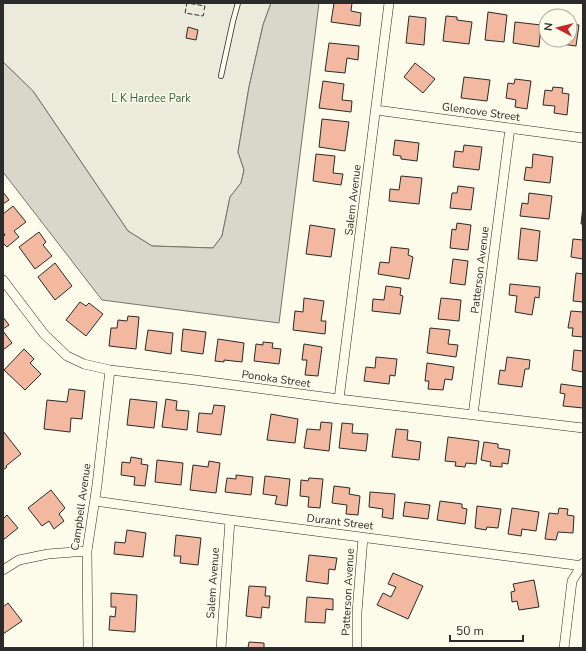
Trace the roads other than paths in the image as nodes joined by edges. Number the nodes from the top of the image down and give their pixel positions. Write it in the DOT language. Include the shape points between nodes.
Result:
graph roads {
  1 [pos="238,3"];
  2 [pos="389,3"];
  3 [pos="221,76"];
  4 [pos="376,110"];
  5 [pos="510,128"];
  6 [pos="583,138"];
  7 [pos="3,280"];
  8 [pos="110,370"];
  9 [pos="339,399"];
  10 [pos="473,415"];
  11 [pos="583,428"];
  12 [pos="95,501"];
  13 [pos="230,520"];
  14 [pos="363,537"];
  15 [pos="87,550"];
  16 [pos="582,565"];
  17 [pos="3,570"];
  18 [pos="88,648"];
  19 [pos="221,648"];
  20 [pos="358,648"];
  21 [pos="564,648"];
  1 -- 3 [label="lane"];
  2 -- 4 [label="street, Salem Avenue"];
  4 -- 5 [label="street, Glencove Street"];
  4 -- 9 [label="street, Salem Avenue"];
  5 -- 6 [label="street, Glencove Street"];
  5 -- 10 [label="street, Patterson Avenue"];
  7 -- 8 [label="street, Ponoka Street" via="44,334 67,356 84,364"];
  8 -- 9 [label="street, Ponoka Street"];
  8 -- 12 [label="street, Campbell Avenue"];
  9 -- 10 [label="street, Ponoka Street"];
  10 -- 11 [label="street, Ponoka Street"];
  12 -- 13 [label="street, Durant Street"];
  12 -- 15 [label="street, Campbell Avenue"];
  13 -- 14 [label="street, Durant Street"];
  13 -- 19 [label="street, Salem Avenue"];
  14 -- 16 [label="street, Durant Street"];
  14 -- 20 [label="street, Patterson Avenue"];
  15 -- 17 [label="street" via="19,560"];
  15 -- 18 [label="street, Campbell Avenue"];
  16 -- 21 [label="street" via="572,581"];
}
